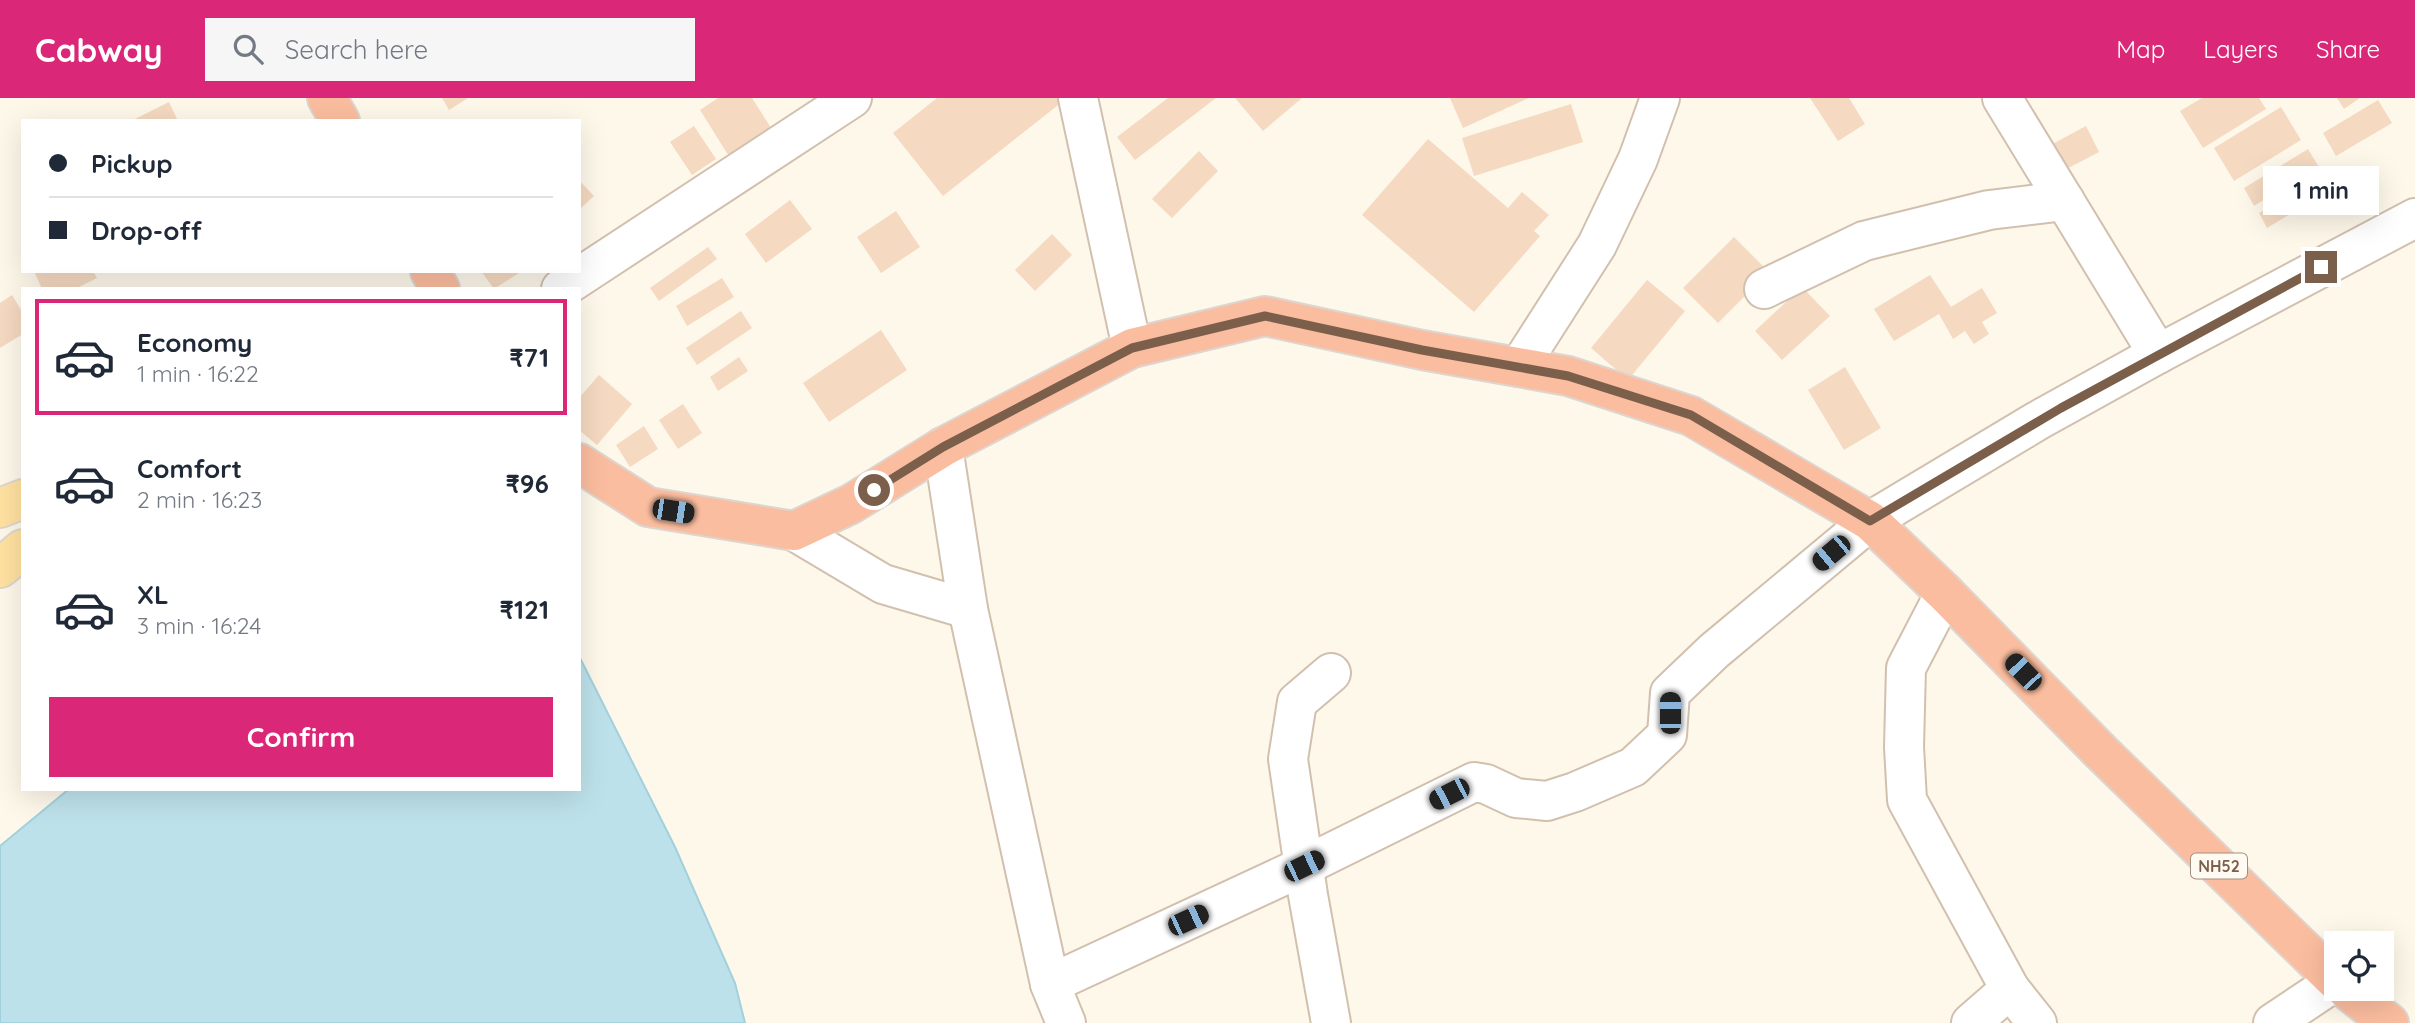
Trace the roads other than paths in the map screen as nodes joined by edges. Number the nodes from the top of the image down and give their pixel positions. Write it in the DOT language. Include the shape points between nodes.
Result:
graph roads {
  1 [pos="327,98"];
  2 [pos="852,98"];
  3 [pos="1078,98"];
  4 [pos="1660,98"];
  5 [pos="2002,98"];
  6 [pos="339,119"];
  7 [pos="2065,201"];
  8 [pos="2415,218"];
  9 [pos="564,287"];
  10 [pos="1764,289"];
  11 [pos="1132,348"];
  12 [pos="2158,354"];
  13 [pos="1519,367"];
  14 [pos="943,447"];
  15 [pos="581,464"];
  16 [pos="21,500"];
  17 [pos="0,508"];
  18 [pos="1870,521"];
  19 [pos="794,531"];
  20 [pos="21,551"];
  21 [pos="0,568"];
  22 [pos="1945,593"];
  23 [pos="968,609"];
  24 [pos="1331,673"];
  25 [pos="1304,866"];
  26 [pos="2324,969"];
  27 [pos="1050,984"];
  28 [pos="2010,989"];
  29 [pos="2324,989"];
  30 [pos="2361,1001"];
  31 [pos="2386,1021"];
  32 [pos="1066,1023"];
  33 [pos="1331,1023"];
  34 [pos="1971,1023"];
  35 [pos="2037,1023"];
  36 [pos="2273,1023"];
  1 -- 6 [label="highway"];
  2 -- 9 [label="street"];
  3 -- 11 [label="street"];
  4 -- 13 [label="street" via="1638,159 1597,245"];
  5 -- 7 [label="street"];
  7 -- 10 [label="street" via="1989,210 1864,242"];
  7 -- 12 [label="street"];
  8 -- 12 [label="street"];
  11 -- 13 [label="highway, NH52" via="1265,316"];
  11 -- 14 [label="highway, NH52"];
  12 -- 18 [label="street"];
  13 -- 18 [label="highway, NH52" via="1568,376 1691,415"];
  14 -- 19 [label="highway, NH52" via="851,504"];
  14 -- 23 [label="street"];
  15 -- 19 [label="highway" via="649,507"];
  16 -- 17 [label="main road"];
  18 -- 22 [label="highway, NH52"];
  18 -- 25 [label="street" via="1670,693 1667,735 1633,767 1547,801 1516,798 1474,782"];
  19 -- 23 [label="street" via="883,584"];
  20 -- 21 [label="main road"];
  22 -- 26 [label="highway, NH52"];
  22 -- 28 [label="street" via="1906,668 1907,800"];
  23 -- 27 [label="street"];
  24 -- 25 [label="street" via="1297,702 1288,759"];
  25 -- 27 [label="street"];
  25 -- 33 [label="street"];
  27 -- 32 [label="street"];
  28 -- 34 [label="street"];
  28 -- 35 [label="street"];
  29 -- 36 [label="street"];
  30 -- 31 [label="highway"];
}
